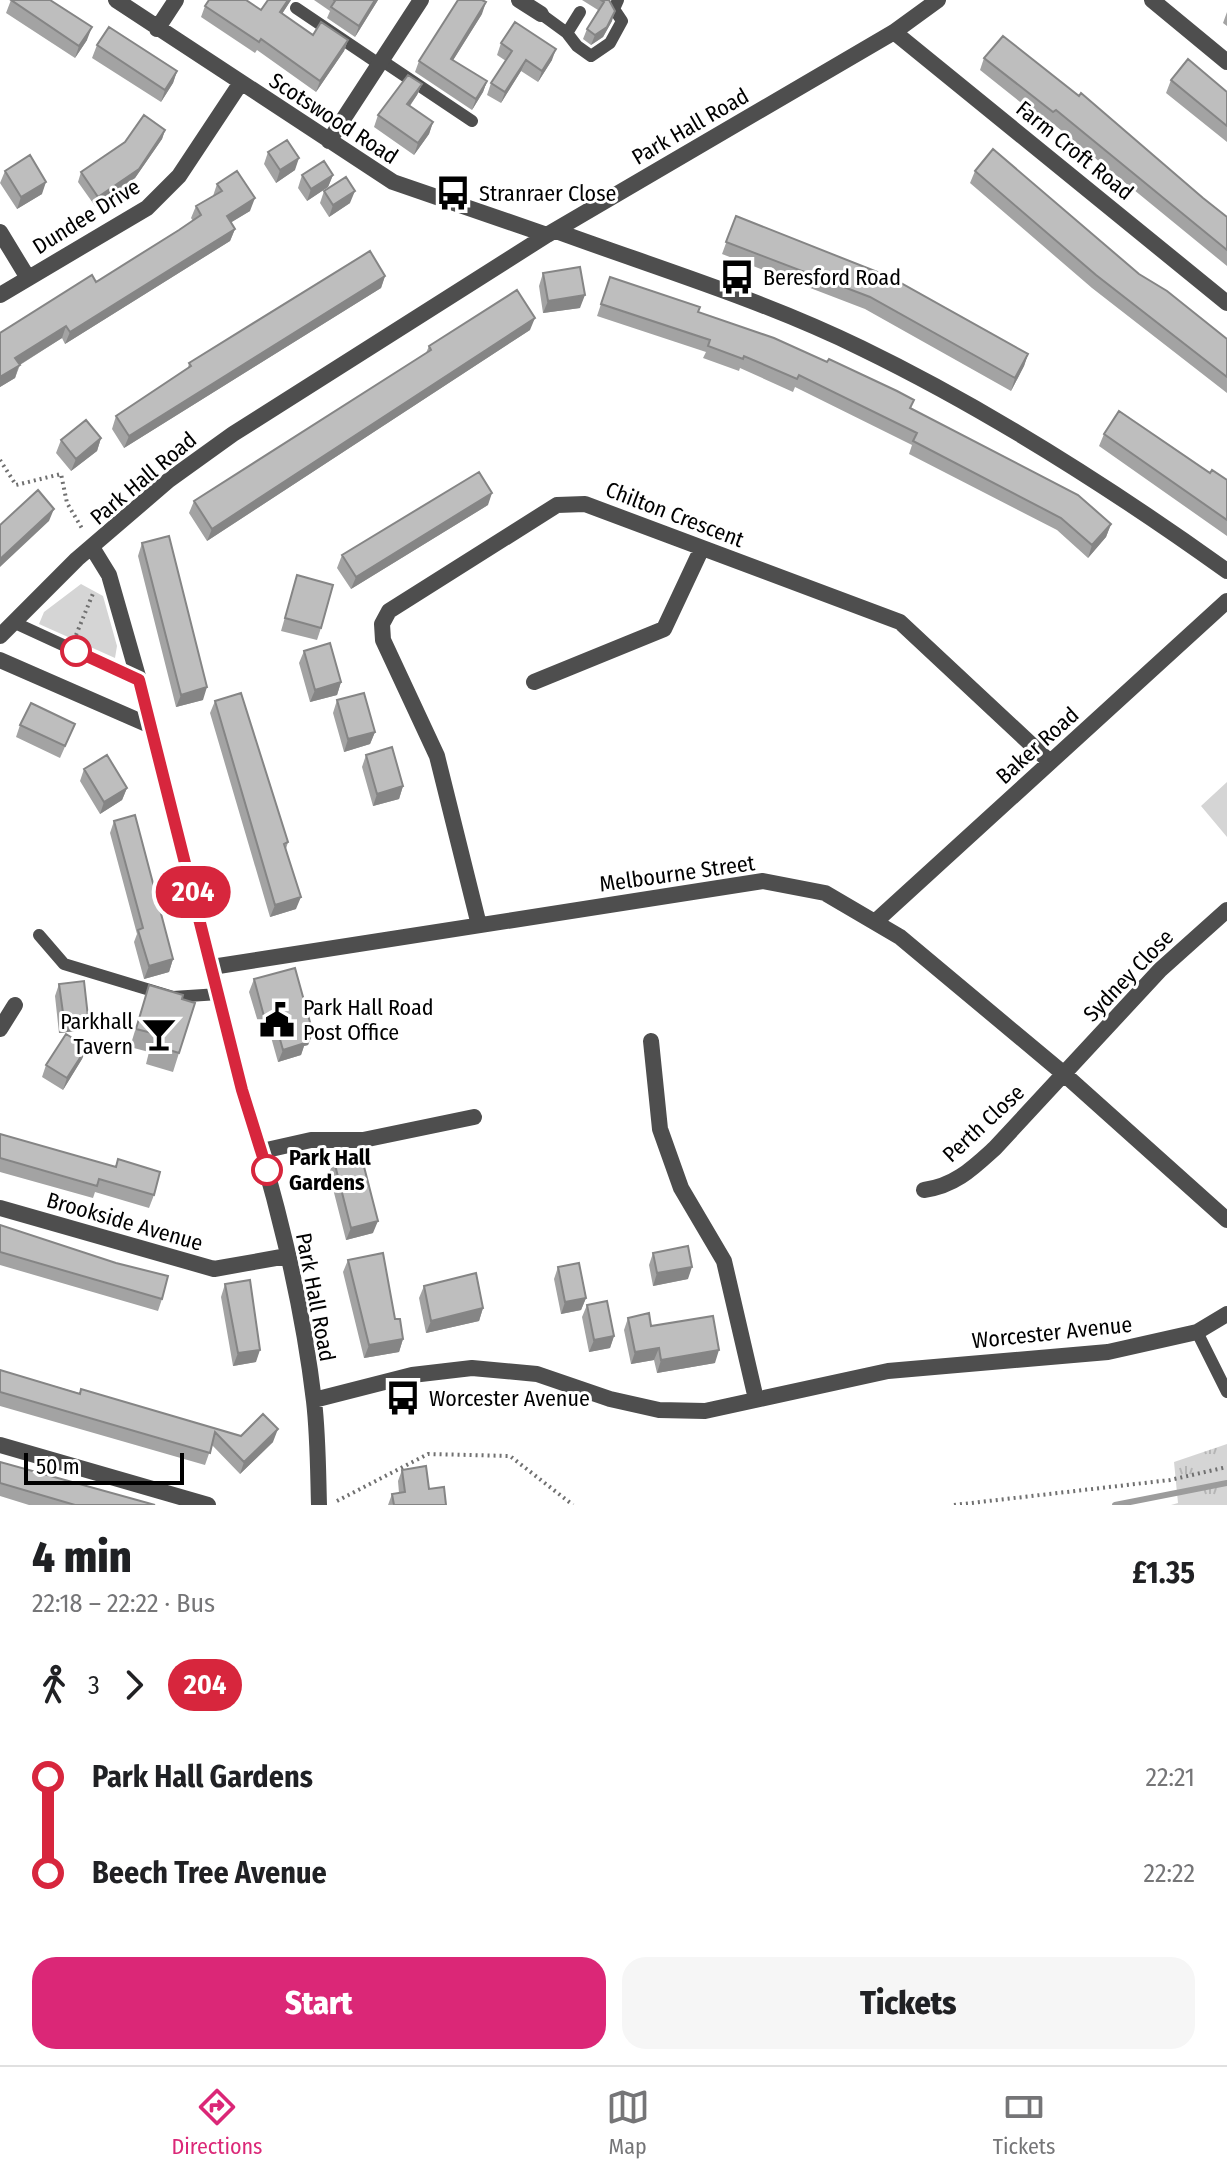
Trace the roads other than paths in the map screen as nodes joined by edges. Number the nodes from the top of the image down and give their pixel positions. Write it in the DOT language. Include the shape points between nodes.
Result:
graph roads {
  1 [pos="116,0"];
  2 [pos="176,0"];
  3 [pos="421,0"];
  4 [pos="519,0"];
  5 [pos="618,0"];
  6 [pos="938,0"];
  7 [pos="1152,0"];
  8 [pos="296,8"];
  9 [pos="580,12"];
  10 [pos="541,14"];
  11 [pos="157,29"];
  12 [pos="894,32"];
  13 [pos="567,33"];
  14 [pos="380,62"];
  15 [pos="1227,62"];
  16 [pos="240,84"];
  17 [pos="472,121"];
  18 [pos="329,141"];
  19 [pos="0,232"];
  20 [pos="552,233"];
  21 [pos="28,278"];
  22 [pos="0,295"];
  23 [pos="1227,303"];
  24 [pos="702,548"];
  25 [pos="93,549"];
  26 [pos="1227,571"];
  27 [pos="1227,601"];
  28 [pos="13,622"];
  29 [pos="0,636"];
  30 [pos="0,660"];
  31 [pos="139,680"];
  32 [pos="534,682"];
  33 [pos="151,726"];
  34 [pos="1050,762"];
  35 [pos="1227,910"];
  36 [pos="876,921"];
  37 [pos="479,925"];
  38 [pos="39,935"];
  39 [pos="212,967"];
  40 [pos="219,994"];
  41 [pos="15,1005"];
  42 [pos="0,1029"];
  43 [pos="651,1041"];
  44 [pos="1064,1074"];
  45 [pos="474,1117"];
  46 [pos="262,1151"];
  47 [pos="924,1190"];
  48 [pos="0,1208"];
  49 [pos="1227,1220"];
  50 [pos="287,1256"];
  51 [pos="1227,1314"];
  52 [pos="1197,1332"];
  53 [pos="1227,1392"];
  54 [pos="756,1399"];
  55 [pos="314,1400"];
  56 [pos="0,1445"];
  57 [pos="208,1505"];
  58 [pos="319,1505"];
  1 -- 11 [label="street, Scotswood Road"];
  2 -- 11 [label="street"];
  3 -- 14 [label="street"];
  4 -- 10 [label="street"];
  5 -- 13 [label="lane" via="614,9 622,21 602,51 591,56"];
  6 -- 12 [label="street, Park Hall Road"];
  7 -- 15 [label="street"];
  8 -- 14 [label="lane"];
  9 -- 13 [label="lane"];
  10 -- 13 [label="lane"];
  11 -- 16 [label="street, Scotswood Road"];
  12 -- 20 [label="street, Park Hall Road"];
  12 -- 23 [label="street, Farm Croft Road"];
  14 -- 17 [label="lane"];
  14 -- 18 [label="street"];
  16 -- 18 [label="street, Scotswood Road"];
  16 -- 21 [label="street, Dundee Drive" via="179,176 147,208"];
  18 -- 20 [label="street, Scotswood Road" via="393,182"];
  19 -- 21 [label="street"];
  20 -- 25 [label="street, Park Hall Road" via="233,434 169,480"];
  20 -- 26 [label="street" via="859,347 1037,444"];
  21 -- 22 [label="street, Dundee Drive"];
  24 -- 32 [label="street" via="664,629"];
  24 -- 34 [label="street, Chilton Crescent" via="900,622"];
  24 -- 37 [label="street, Chilton Crescent" via="585,504 557,505 389,611 382,624 383,640 437,756"];
  25 -- 28 [label="street"];
  25 -- 31 [label="street, Park Hall Road" via="104,567"];
  27 -- 34 [label="street, Baker Road"];
  28 -- 29 [label="street"];
  28 -- 31 [label="lane"];
  30 -- 33 [label="street"];
  31 -- 33 [label="street, Park Hall Road"];
  33 -- 39 [label="street, Park Hall Road"];
  34 -- 36 [label="street, Baker Road"];
  35 -- 44 [label="street, Sydney Close" via="1160,970"];
  36 -- 37 [label="street, Melbourne Street" via="825,893 763,881"];
  36 -- 44 [label="street, Melbourne Street"];
  37 -- 39 [label="street, Melbourne Street"];
  38 -- 40 [label="lane" via="64,964 173,997"];
  39 -- 40 [label="street, Park Hall Road"];
  40 -- 46 [label="street, Park Hall Road"];
  41 -- 42 [label="street"];
  43 -- 54 [label="street" via="660,1129 681,1188 724,1261"];
  44 -- 47 [label="street, Perth Close" via="968,1173 943,1188"];
  44 -- 49 [label="street, Melbourne Street"];
  45 -- 46 [label="street" via="363,1140 311,1140"];
  46 -- 50 [label="street, Park Hall Road"];
  48 -- 50 [label="street, Brookside Avenue" via="214,1269"];
  50 -- 55 [label="street, Park Hall Road"];
  51 -- 52 [label="street, Worcester Avenue"];
  52 -- 53 [label="lane"];
  52 -- 54 [label="street, Worcester Avenue" via="1108,1352 888,1371"];
  54 -- 55 [label="street, Worcester Avenue" via="705,1411 659,1410 537,1374 472,1368 412,1375"];
  55 -- 58 [label="street, Park Hall Road"];
  56 -- 57 [label="street"];
}
